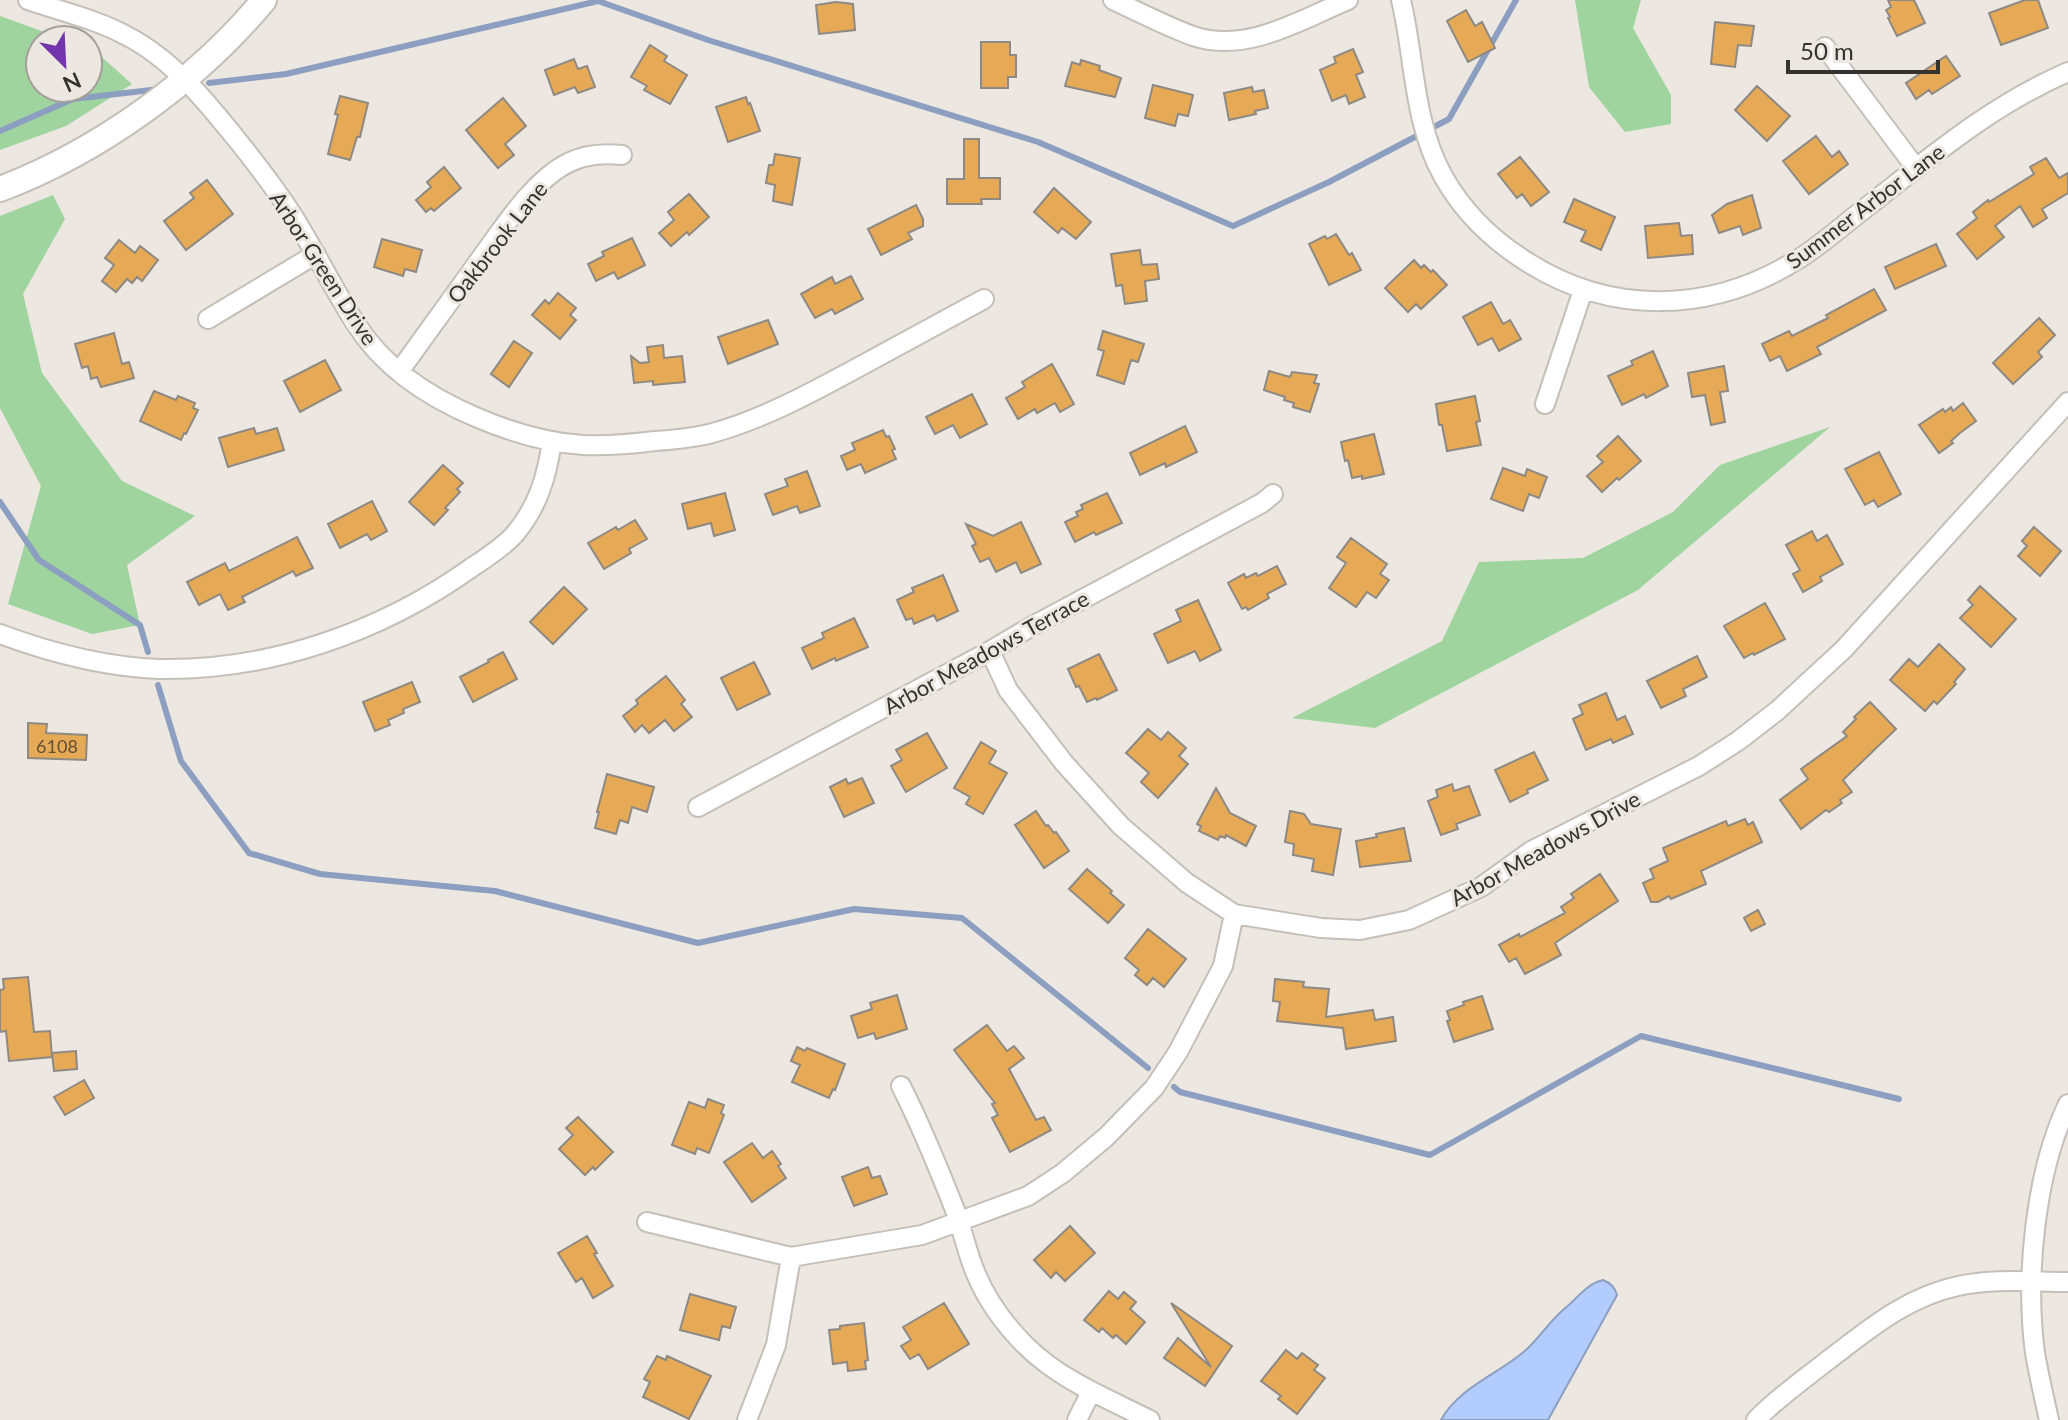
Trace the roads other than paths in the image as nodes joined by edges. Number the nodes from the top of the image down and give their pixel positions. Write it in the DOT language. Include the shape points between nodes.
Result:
graph roads {
  1 [pos="28,0"];
  2 [pos="264,0"];
  3 [pos="1113,0"];
  4 [pos="1348,0"];
  5 [pos="1401,0"];
  6 [pos="1825,47"];
  7 [pos="2068,72"];
  8 [pos="184,79"];
  9 [pos="622,155"];
  10 [pos="1916,168"];
  11 [pos="0,189"];
  12 [pos="316,254"];
  13 [pos="1583,290"];
  14 [pos="984,299"];
  15 [pos="208,319"];
  16 [pos="399,372"];
  17 [pos="2068,402"];
  18 [pos="1545,404"];
  19 [pos="552,441"];
  20 [pos="1273,494"];
  21 [pos="0,634"];
  22 [pos="990,651"];
  23 [pos="698,807"];
  24 [pos="1234,914"];
  25 [pos="901,1086"];
  26 [pos="2068,1104"];
  27 [pos="647,1222"];
  28 [pos="959,1222"];
  29 [pos="791,1257"];
  30 [pos="2033,1282"];
  31 [pos="2068,1282"];
  32 [pos="1091,1392"];
  33 [pos="747,1420"];
  34 [pos="1077,1420"];
  35 [pos="1150,1420"];
  36 [pos="1756,1420"];
  37 [pos="2049,1420"];
  1 -- 8 [label="street, Arbor Green Drive" via="125,35"];
  2 -- 8 [label="street"];
  3 -- 4 [label="street" via="1194,36 1240,41"];
  5 -- 13 [label="street, Summer Arbor Lane" via="1419,112 1442,175 1478,224 1505,248"];
  6 -- 10 [label="street"];
  7 -- 10 [label="street, Summer Arbor Lane" via="2006,103"];
  8 -- 11 [label="street" via="71,157"];
  8 -- 12 [label="street, Arbor Green Drive" via="259,166"];
  9 -- 16 [label="street, Oakbrook Lane" via="584,156 545,180 514,213"];
  10 -- 13 [label="street, Summer Arbor Lane" via="1801,258 1737,289 1669,302"];
  12 -- 15 [label="street"];
  12 -- 16 [label="street, Arbor Green Drive" via="356,325"];
  13 -- 18 [label="street"];
  14 -- 19 [label="street, Arbor Green Drive" via="805,396 722,430 629,444"];
  16 -- 19 [label="street, Arbor Green Drive" via="458,410"];
  17 -- 24 [label="street, Arbor Meadows Drive" via="1844,649 1777,711 1699,766 1531,851 1481,887 1409,920 1360,930"];
  19 -- 21 [label="street" via="542,489 502,546 408,607 300,651 206,667 158,669 81,659"];
  20 -- 22 [label="street, Arbor Meadows Terrace"];
  22 -- 23 [label="street, Arbor Meadows Terrace"];
  22 -- 24 [label="street, Arbor Meadows Drive" via="1008,690 1121,826 1187,883"];
  24 -- 28 [label="street" via="1223,966 1154,1088 1063,1173 1028,1196"];
  25 -- 28 [label="street"];
  26 -- 30 [label="street" via="2039,1199"];
  27 -- 29 [label="street"];
  28 -- 29 [label="street" via="922,1235"];
  28 -- 32 [label="street" via="976,1275 999,1315 1025,1345"];
  29 -- 33 [label="street" via="776,1345"];
  30 -- 31 [label="street"];
  30 -- 36 [label="street" via="1960,1285 1919,1297 1885,1317"];
  30 -- 37 [label="street" via="2035,1351"];
  32 -- 34 [label="street"];
  32 -- 35 [label="street"];
}
